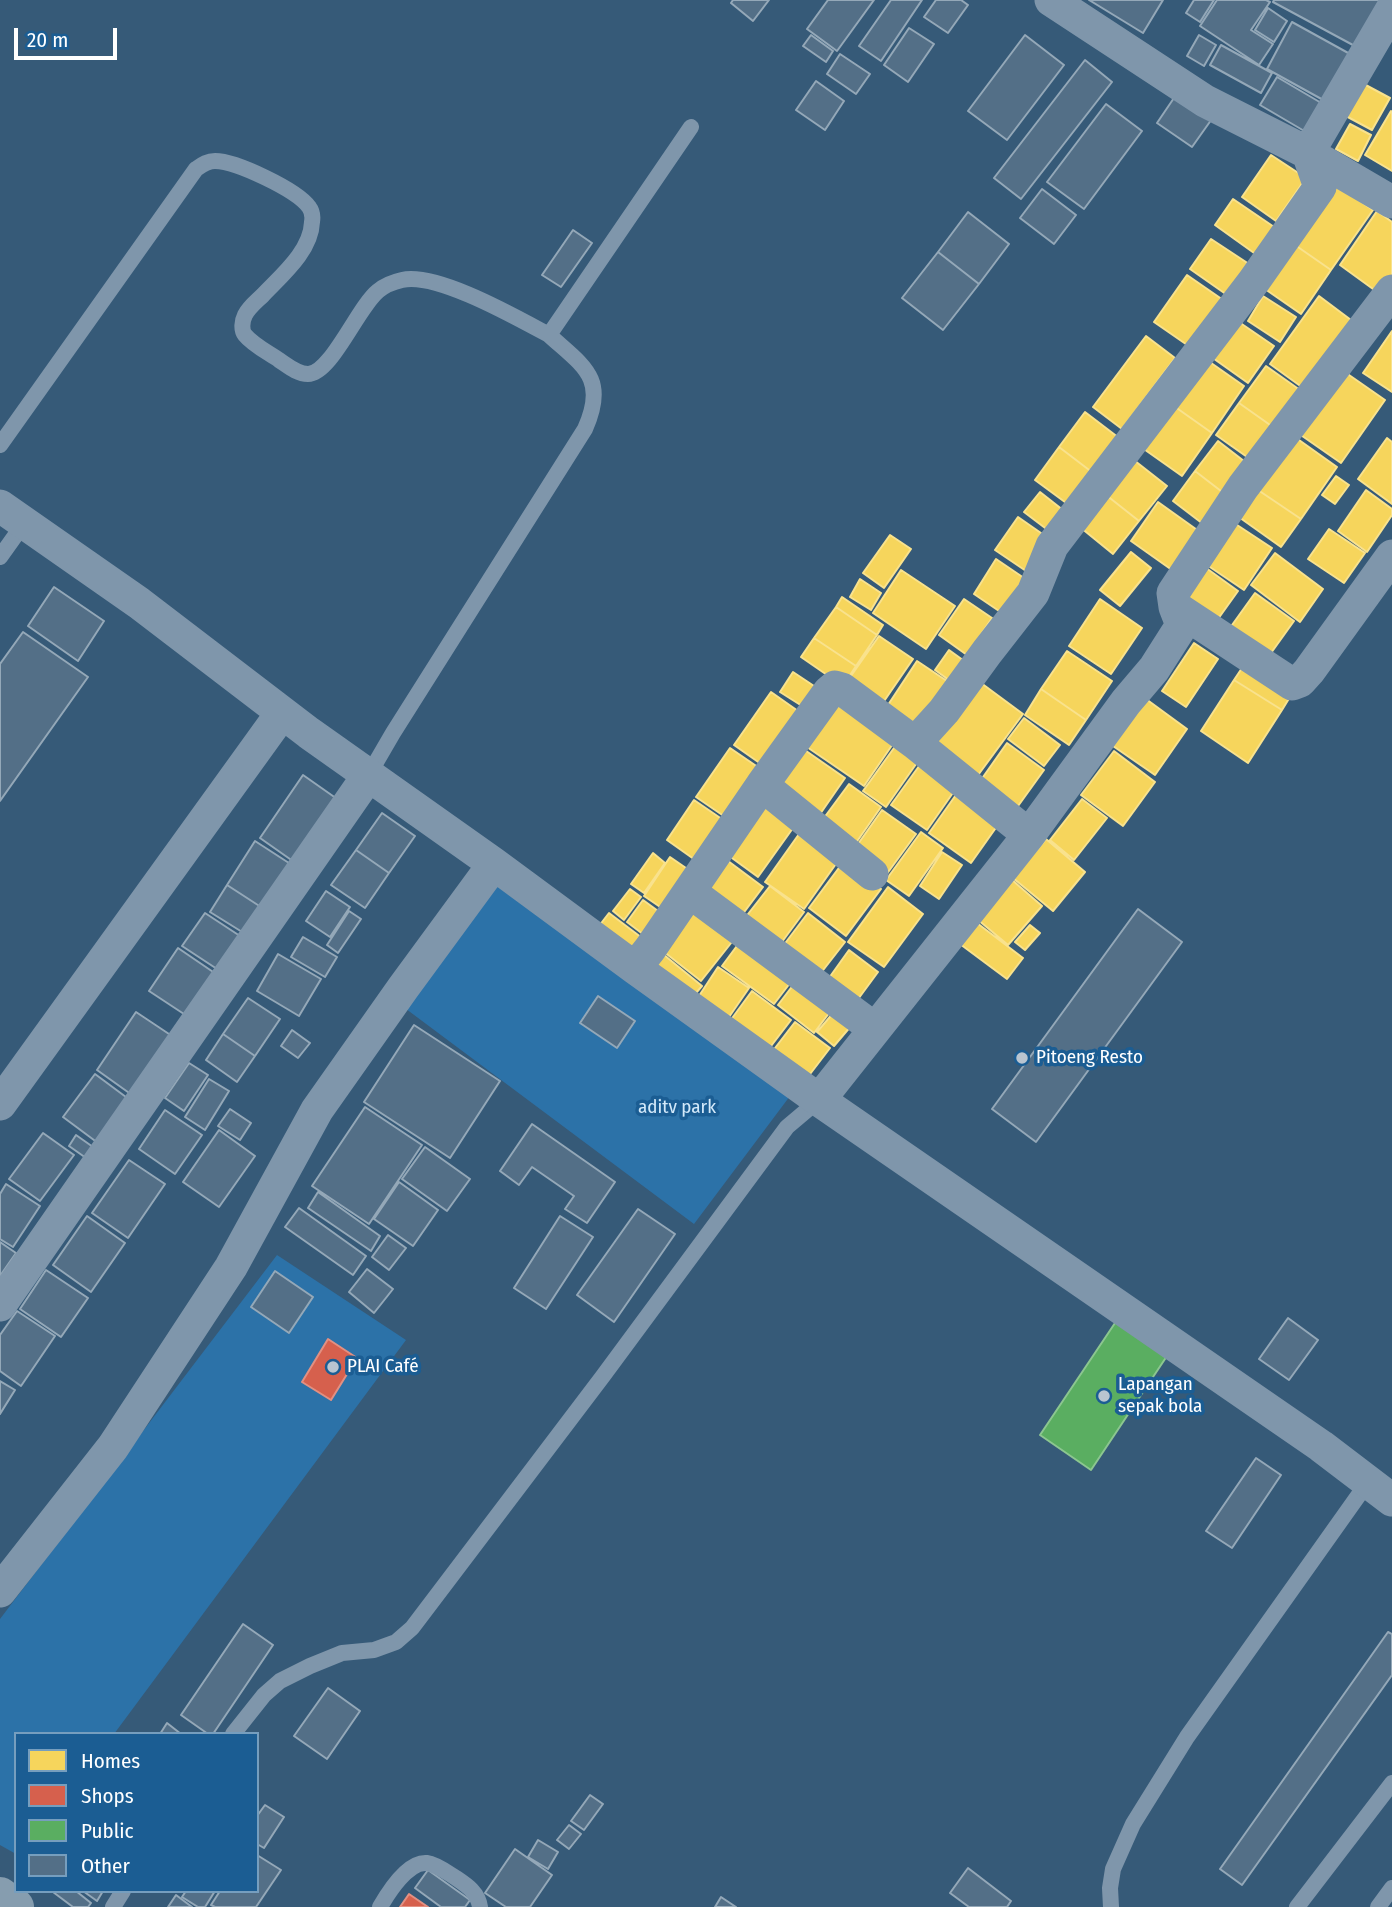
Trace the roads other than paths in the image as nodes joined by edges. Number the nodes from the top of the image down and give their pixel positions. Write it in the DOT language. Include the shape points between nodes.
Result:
graph roads {
  1 [pos="1051,0"];
  2 [pos="1392,9"];
  3 [pos="691,127"];
  4 [pos="1308,153"];
  5 [pos="1392,202"];
  6 [pos="1392,291"];
  7 [pos="549,335"];
  8 [pos="0,445"];
  9 [pos="13,514"];
  10 [pos="1392,556"];
  11 [pos="0,557"];
  12 [pos="1175,607"];
  13 [pos="282,713"];
  14 [pos="915,743"];
  15 [pos="368,776"];
  16 [pos="762,785"];
  17 [pos="1028,835"];
  18 [pos="494,864"];
  19 [pos="872,874"];
  20 [pos="690,892"];
  21 [pos="635,968"];
  22 [pos="875,1029"];
  23 [pos="819,1101"];
  24 [pos="0,1104"];
  25 [pos="0,1305"];
  26 [pos="1380,1491"];
  27 [pos="0,1591"];
  28 [pos="235,1732"];
  29 [pos="1392,1783"];
  30 [pos="1392,1888"];
  31 [pos="0,1896"];
  32 [pos="15,1907"];
  33 [pos="380,1907"];
  34 [pos="480,1907"];
  35 [pos="1111,1907"];
  36 [pos="1297,1907"];
  37 [pos="1378,1907"];
  1 -- 4 [label="street" via="1205,101"];
  2 -- 4 [label="street"];
  3 -- 7 [label="lane"];
  4 -- 5 [label="street"];
  4 -- 14 [label="street" via="1320,187 1052,546 1032,593"];
  6 -- 12 [label="street" via="1243,487 1173,593"];
  7 -- 8 [label="lane" via="471,295 406,279 376,292 318,371 295,370 252,342 242,330 246,314 308,240 311,209 279,185 235,164 212,160 196,170"];
  7 -- 15 [label="lane" via="591,377 590,419"];
  9 -- 11 [label="lane"];
  9 -- 13 [label="street"];
  10 -- 12 [label="street" via="1309,671 1292,684"];
  12 -- 17 [label="street" via="1182,625 1154,669"];
  13 -- 15 [label="street"];
  13 -- 24 [label="street"];
  14 -- 16 [label="street" via="835,687"];
  14 -- 17 [label="street"];
  15 -- 18 [label="street"];
  15 -- 25 [label="street"];
  16 -- 19 [label="street"];
  16 -- 20 [label="street"];
  17 -- 22 [label="street"];
  18 -- 21 [label="street"];
  18 -- 27 [label="street" via="317,1110 231,1267 113,1447"];
  20 -- 21 [label="street"];
  20 -- 22 [label="street"];
  21 -- 23 [label="street"];
  22 -- 23 [label="street"];
  23 -- 26 [label="street"];
  23 -- 28 [label="lane" via="787,1127 412,1628 396,1642 342,1653 280,1681"];
  26 -- 35 [label="lane" via="1187,1737 1133,1824 1113,1869"];
  29 -- 36 [label="lane"];
  30 -- 37 [label="lane"];
  31 -- 32 [label="main road"];
  33 -- 34 [label="lane" via="409,1870 428,1863 474,1892"];
}
